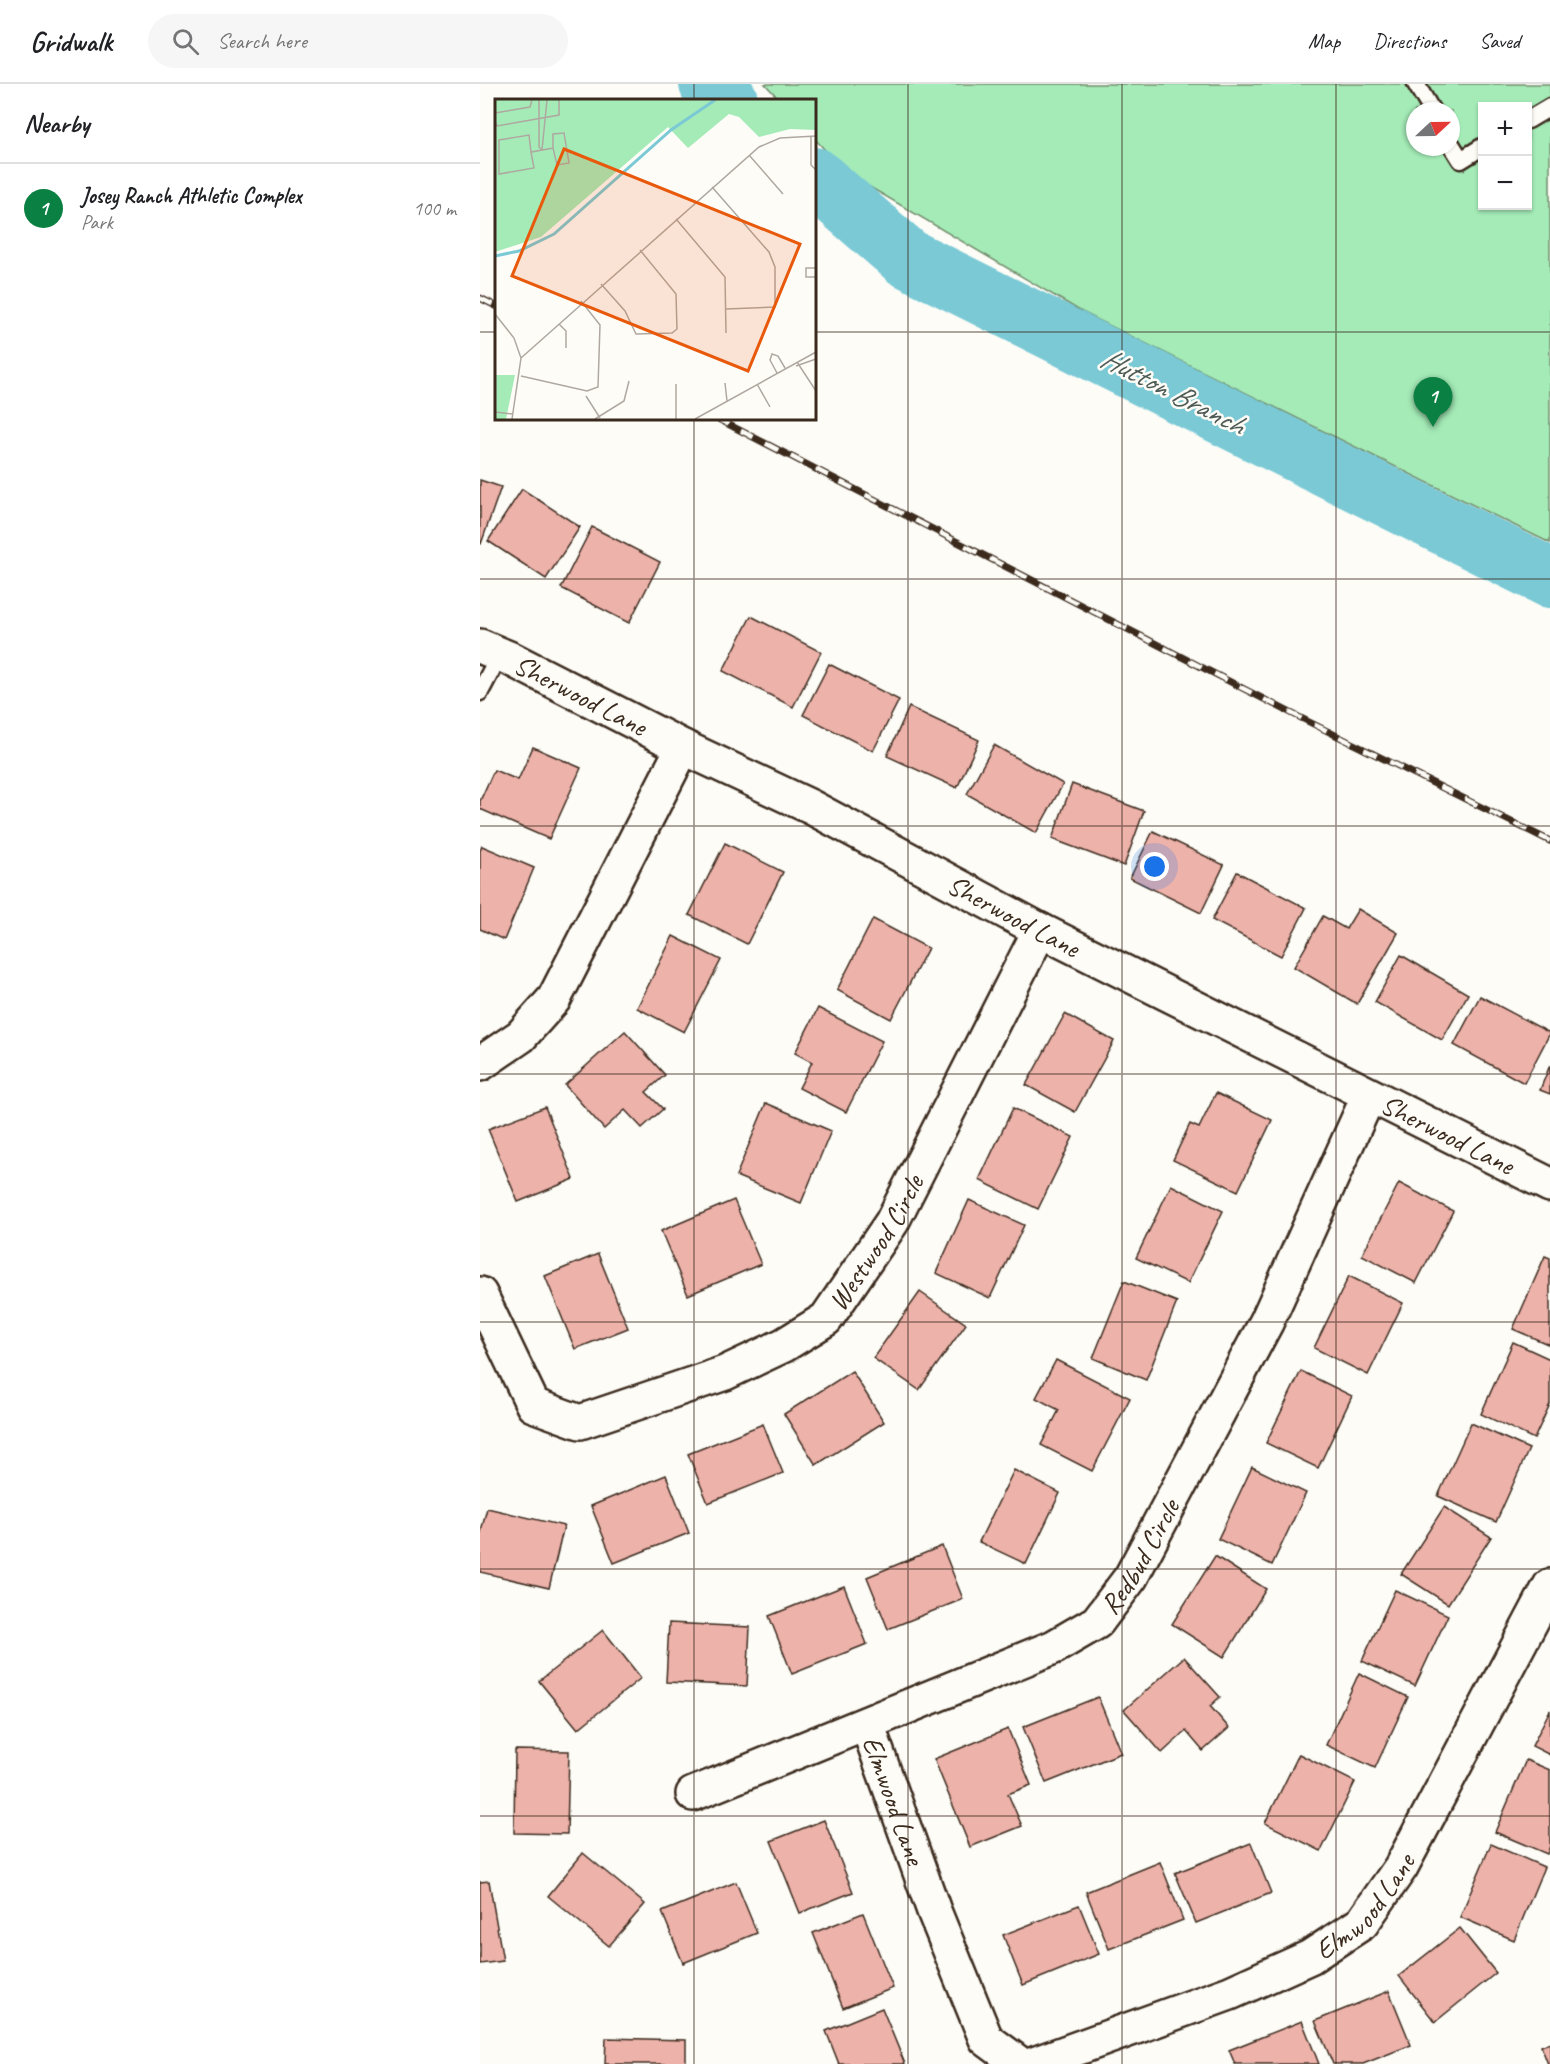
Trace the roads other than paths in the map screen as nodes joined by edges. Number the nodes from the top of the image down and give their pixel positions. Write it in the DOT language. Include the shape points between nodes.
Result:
graph roads {
  1 [pos="1416,84"];
  2 [pos="1427,102"];
  3 [pos="1550,107"];
  4 [pos="1532,117"];
  5 [pos="1478,149"];
  6 [pos="1458,156"];
  7 [pos="490,650"];
  8 [pos="480,692"];
  9 [pos="683,747"];
  10 [pos="1040,930"];
  11 [pos="480,1064"];
  12 [pos="1369,1095"];
  13 [pos="1550,1185"];
  14 [pos="480,1294"];
  15 [pos="1550,1586"];
  16 [pos="867,1724"];
  17 [pos="693,1794"];
  18 [pos="1020,2064"];
  19 [pos="1034,2064"];
  1 -- 2 [label="lane"];
  3 -- 4 [label="lane"];
  5 -- 6 [label="lane" via="1461,160"];
  7 -- 8 [label="lane"];
  7 -- 9 [label="street, Sherwood Lane"];
  9 -- 10 [label="street, Sherwood Lane" via="811,807"];
  9 -- 11 [label="street" via="554,999 521,1036"];
  10 -- 12 [label="street, Sherwood Lane"];
  10 -- 14 [label="street, Westwood Circle" via="892,1222 826,1319 784,1345 725,1373 580,1422 533,1405"];
  12 -- 13 [label="street, Sherwood Lane"];
  12 -- 16 [label="street, Redbud Circle" via="1267,1321 1131,1577 1097,1622 1054,1647"];
  15 -- 19 [label="street, Elmwood Lane" via="1401,1867 1362,1923 1310,1957 1230,1993"];
  16 -- 17 [label="street, Redbud Circle"];
  16 -- 18 [label="street, Elmwood Lane" via="934,1911 986,2039"];
}
